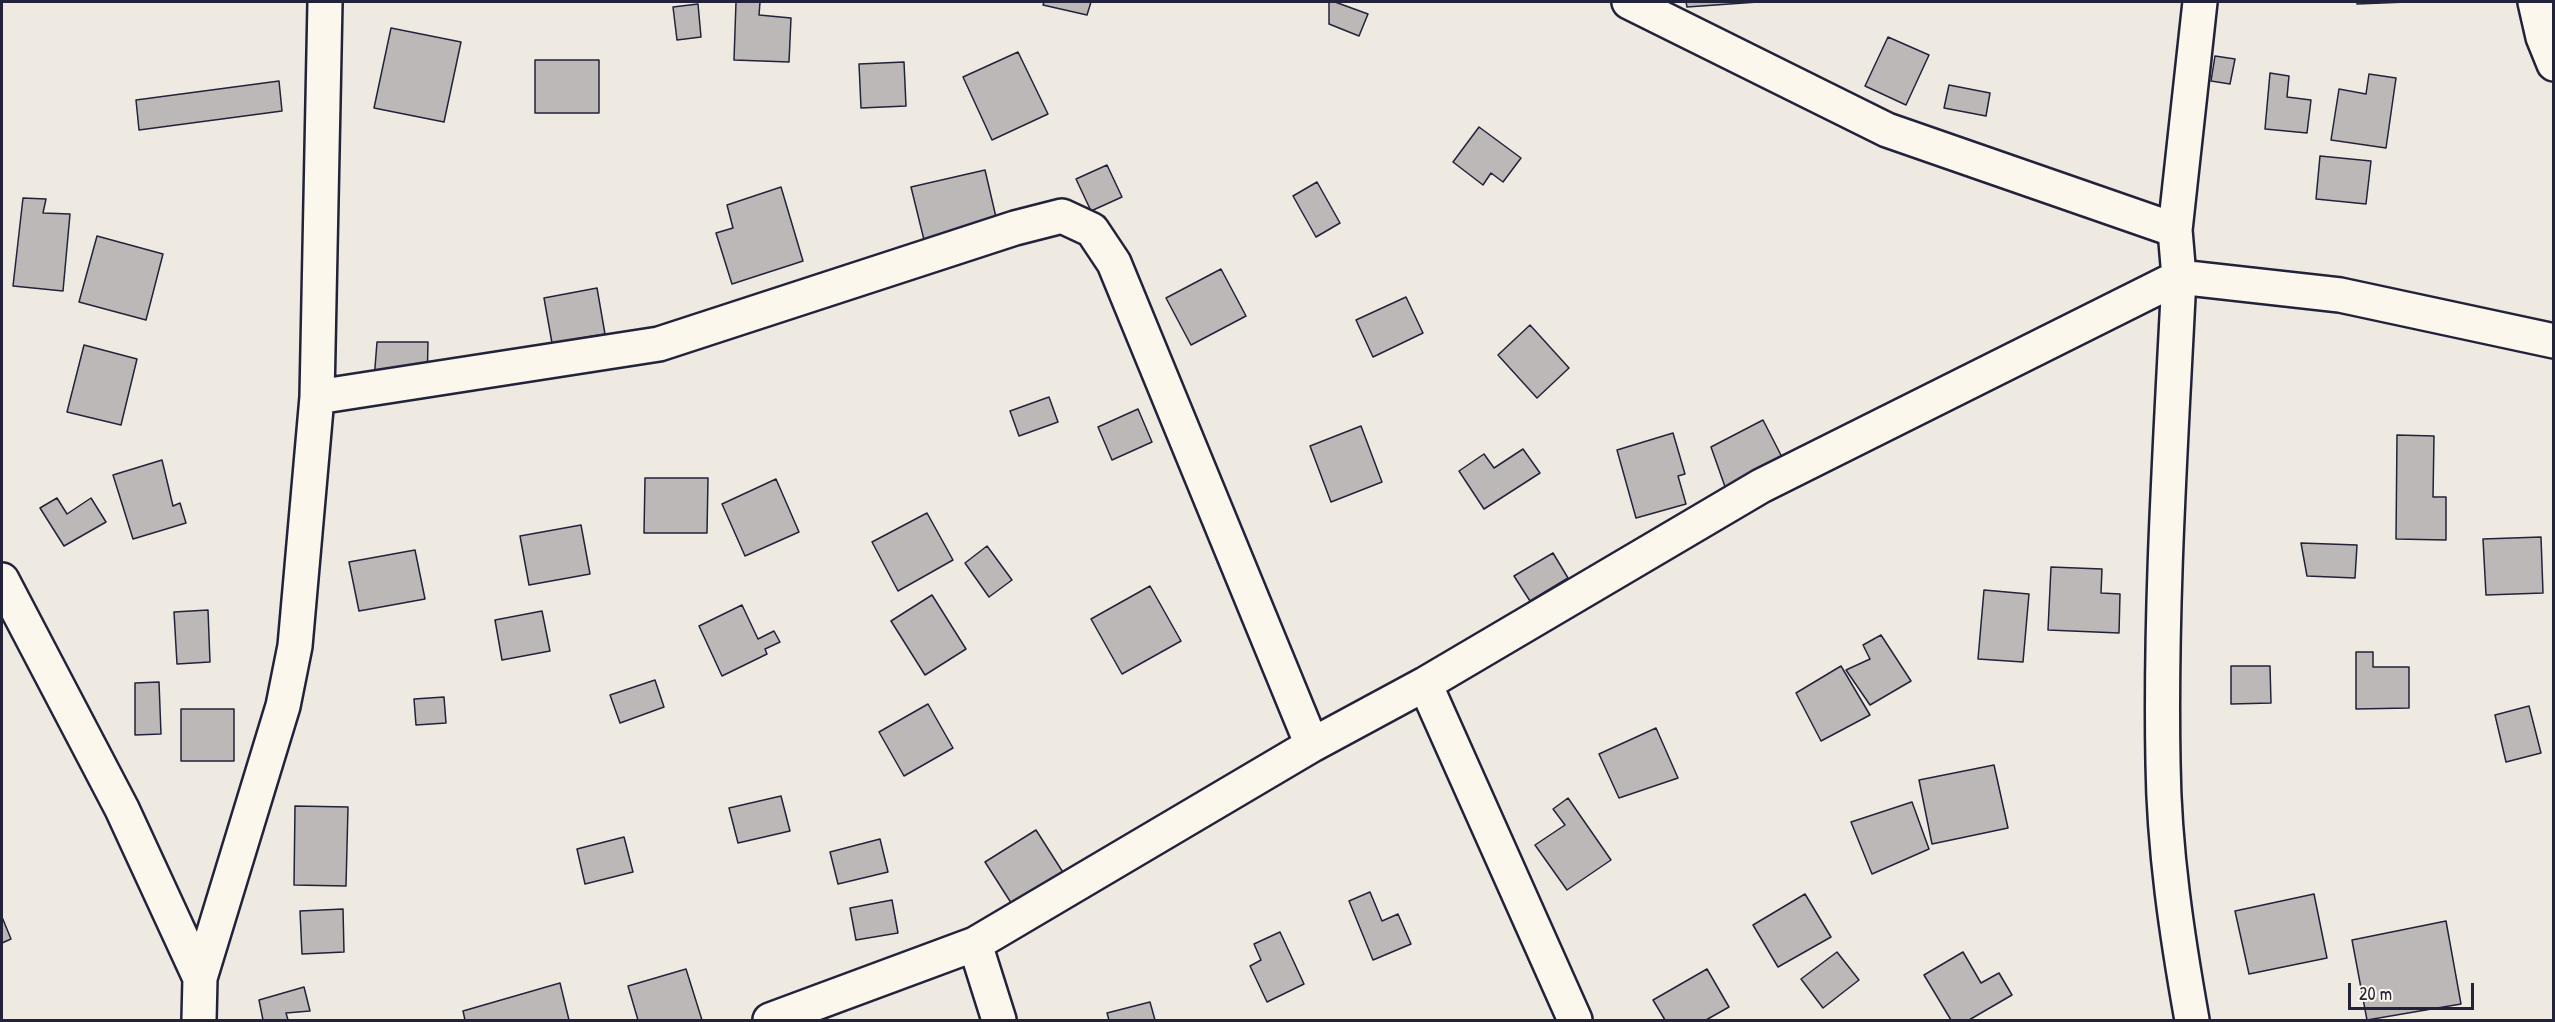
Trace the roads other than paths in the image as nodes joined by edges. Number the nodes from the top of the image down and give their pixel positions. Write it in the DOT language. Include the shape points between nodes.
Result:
graph roads {
  1 [pos="325,2"];
  2 [pos="1629,2"];
  3 [pos="2200,2"];
  4 [pos="2535,2"];
  5 [pos="2553,64"];
  6 [pos="2175,230"];
  7 [pos="2179,277"];
  8 [pos="2553,341"];
  9 [pos="317,397"];
  10 [pos="2,580"];
  11 [pos="1425,684"];
  12 [pos="1312,745"];
  13 [pos="975,944"];
  14 [pos="200,978"];
  15 [pos="199,1020"];
  16 [pos="770,1020"];
  17 [pos="999,1020"];
  18 [pos="1575,1020"];
  19 [pos="2192,1020"];
  1 -- 9 [label="street"];
  2 -- 6 [label="street" via="1887,130"];
  3 -- 6 [label="street"];
  4 -- 5 [label="street"];
  6 -- 7 [label="street"];
  7 -- 8 [label="street" via="2340,295"];
  7 -- 11 [label="street" via="1761,486"];
  7 -- 19 [label="street" via="2164,592 2163,765 2174,916"];
  9 -- 12 [label="street" via="659,344 1062,216 1092,230 1114,263"];
  9 -- 14 [label="street" via="295,646 283,706"];
  10 -- 14 [label="street" via="122,809"];
  11 -- 12 [label="street"];
  11 -- 18 [label="street"];
  12 -- 13 [label="street"];
  13 -- 16 [label="street"];
  13 -- 17 [label="street"];
  14 -- 15 [label="street"];
}
